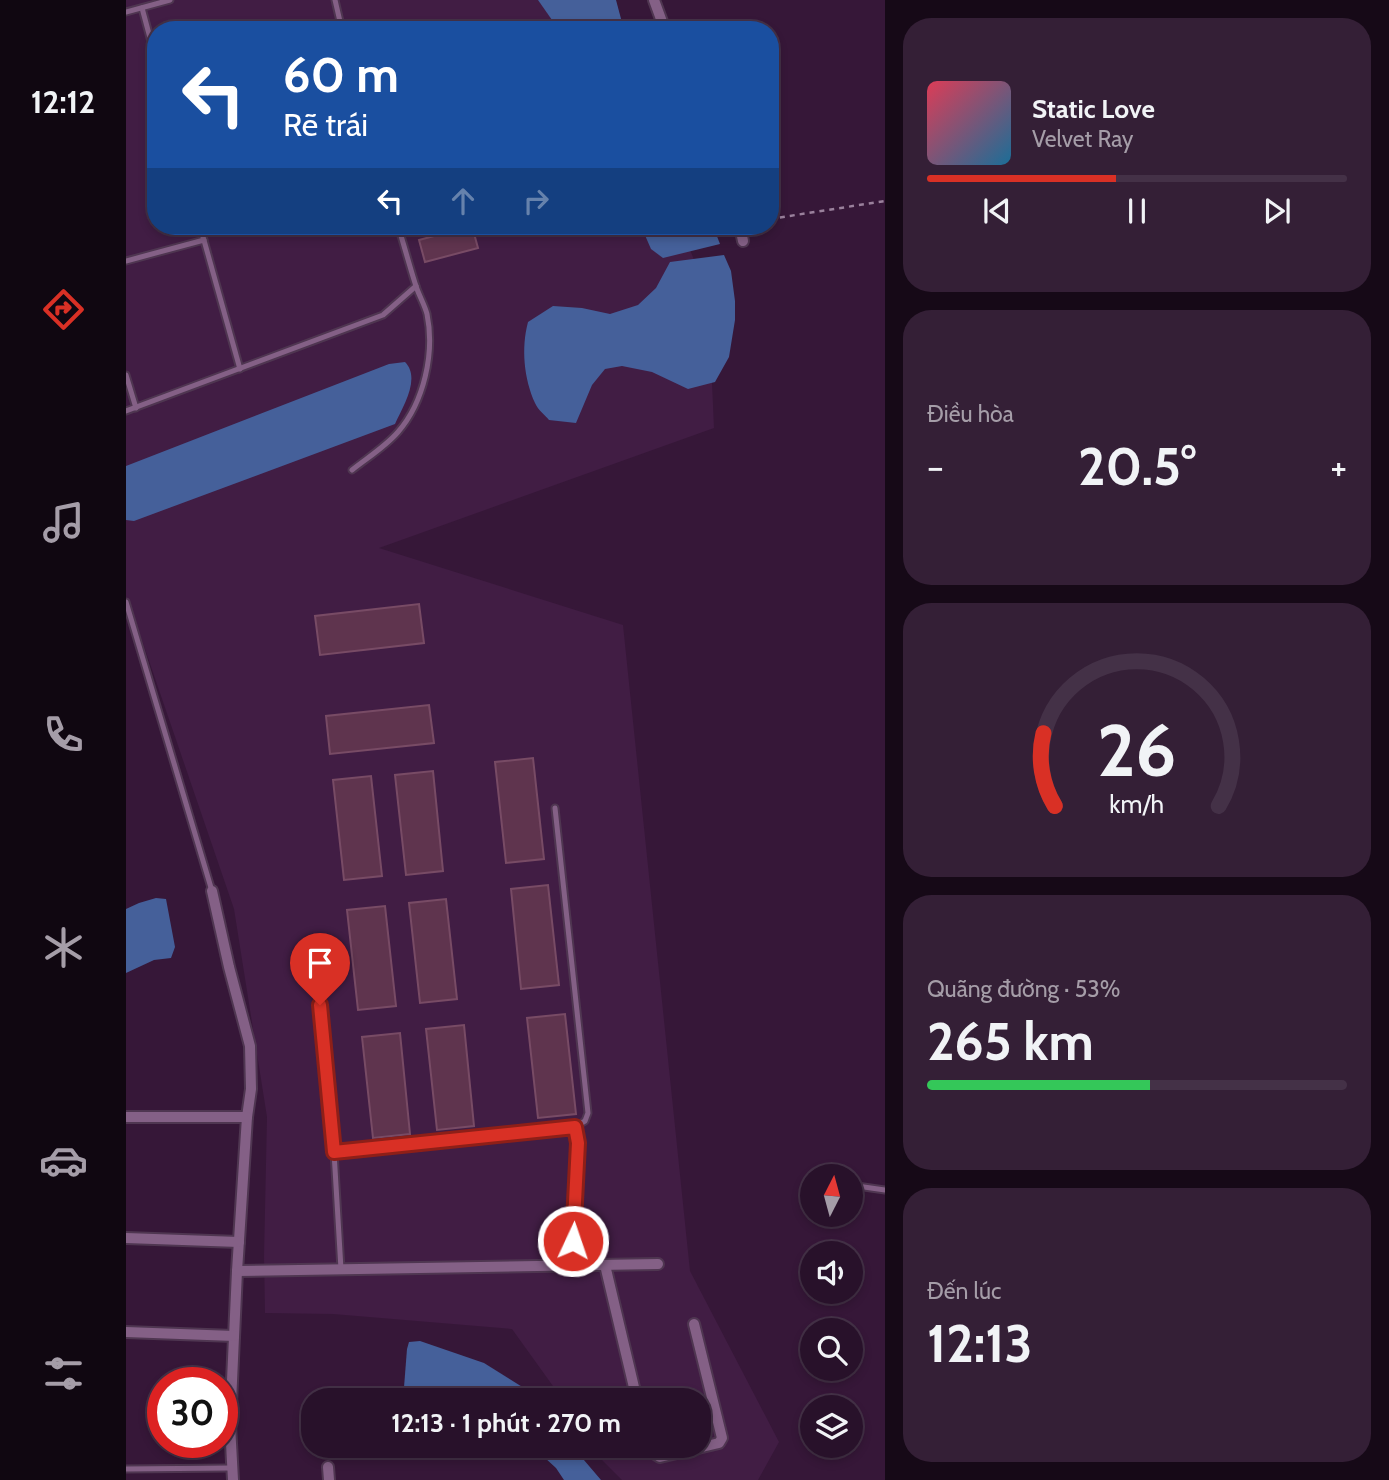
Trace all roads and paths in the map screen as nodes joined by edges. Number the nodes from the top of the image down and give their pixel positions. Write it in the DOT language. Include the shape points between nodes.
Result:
graph roads {
  1 [pos="170,0"];
  2 [pos="335,0"];
  3 [pos="654,0"];
  4 [pos="142,8"];
  5 [pos="126,12"];
  6 [pos="340,21"];
  7 [pos="662,21"];
  8 [pos="147,27"];
  9 [pos="885,201"];
  10 [pos="779,218"];
  11 [pos="203,235"];
  12 [pos="401,235"];
  13 [pos="742,235"];
  14 [pos="204,240"];
  15 [pos="743,241"];
  16 [pos="126,261"];
  17 [pos="416,286"];
  18 [pos="240,369"];
  19 [pos="126,375"];
  20 [pos="136,408"];
  21 [pos="126,411"];
  22 [pos="352,470"];
  23 [pos="126,602"];
  24 [pos="555,808"];
  25 [pos="212,891"];
  26 [pos="320,1005"];
  27 [pos="126,1117"];
  28 [pos="247,1118"];
  29 [pos="575,1127"];
  30 [pos="334,1152"];
  31 [pos="863,1187"];
  32 [pos="885,1190"];
  33 [pos="126,1238"];
  34 [pos="239,1242"];
  35 [pos="658,1264"];
  36 [pos="605,1265"];
  37 [pos="572,1266"];
  38 [pos="341,1269"];
  39 [pos="237,1271"];
  40 [pos="694,1324"];
  41 [pos="126,1332"];
  42 [pos="234,1336"];
  43 [pos="634,1388"];
  44 [pos="710,1388"];
  45 [pos="711,1393"];
  46 [pos="711,1445"];
  47 [pos="328,1467"];
  48 [pos="231,1468"];
  49 [pos="126,1469"];
  50 [pos="233,1480"];
  51 [pos="329,1480"];
  1 -- 4 [label="lane"];
  2 -- 6 [label="lane"];
  3 -- 7 [label="street"];
  4 -- 5 [label="lane"];
  4 -- 8 [label="lane"];
  9 -- 10 [label="path"];
  11 -- 14 [label="lane"];
  12 -- 17 [label="lane"];
  13 -- 15 [label="street"];
  14 -- 16 [label="lane"];
  14 -- 18 [label="lane"];
  17 -- 18 [label="lane" via="383,315"];
  17 -- 22 [label="lane" via="426,312 429,344 418,397 397,433"];
  18 -- 20 [label="lane"];
  19 -- 20 [label="lane"];
  20 -- 21 [label="lane"];
  23 -- 25 [label="lane"];
  24 -- 29 [label="lane" via="588,1113"];
  25 -- 28 [label="street" via="250,1046"];
  26 -- 30 [label="lane"];
  27 -- 28 [label="street"];
  28 -- 34 [label="street"];
  29 -- 30 [label="lane"];
  29 -- 37 [label="street"];
  30 -- 38 [label="lane"];
  31 -- 32 [label="lane"];
  33 -- 34 [label="street"];
  34 -- 39 [label="street"];
  35 -- 36 [label="street"];
  36 -- 37 [label="street"];
  36 -- 43 [label="street"];
  37 -- 38 [label="street"];
  38 -- 39 [label="street"];
  39 -- 42 [label="street"];
  40 -- 44 [label="street"];
  41 -- 42 [label="street"];
  42 -- 48 [label="street"];
  45 -- 46 [label="street" via="722,1438"];
  47 -- 51 [label="street"];
  48 -- 49 [label="lane"];
  48 -- 50 [label="street"];
}
